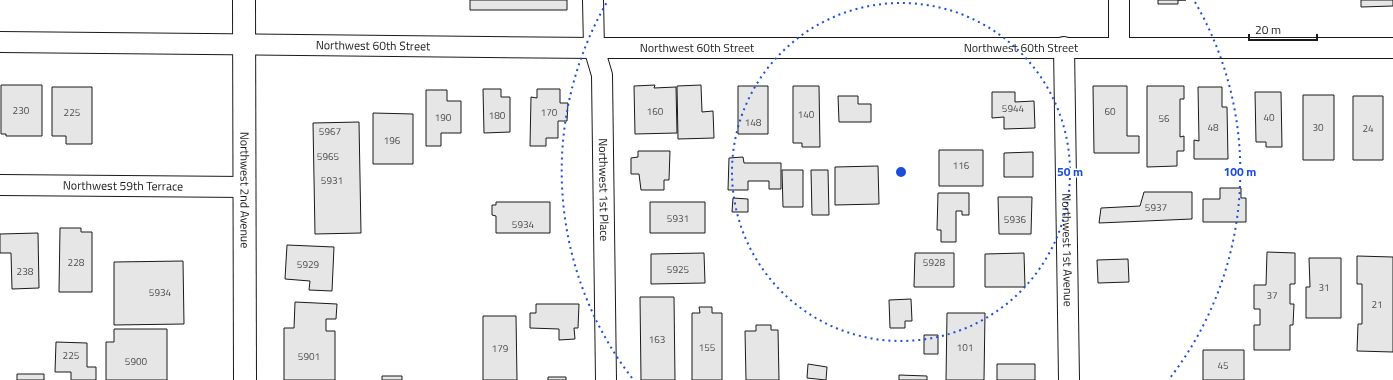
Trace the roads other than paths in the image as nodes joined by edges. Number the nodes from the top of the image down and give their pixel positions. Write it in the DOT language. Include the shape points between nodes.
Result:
graph roads {
  1 [pos="244,0"];
  2 [pos="593,0"];
  3 [pos="1119,0"];
  4 [pos="0,42"];
  5 [pos="244,44"];
  6 [pos="1064,47"];
  7 [pos="1119,47"];
  8 [pos="594,48"];
  9 [pos="1393,48"];
  10 [pos="0,185"];
  11 [pos="245,187"];
  12 [pos="245,380"];
  13 [pos="606,380"];
  14 [pos="1069,380"];
  1 -- 5 [label="street, Northwest 2nd Avenue"];
  2 -- 8 [label="street, Northwest 1st Place"];
  3 -- 7 [label="street"];
  4 -- 5 [label="street, Northwest 60th Street"];
  5 -- 8 [label="street, Northwest 60th Street"];
  5 -- 11 [label="street, Northwest 2nd Avenue"];
  6 -- 7 [label="street, Northwest 60th Street"];
  6 -- 8 [label="street, Northwest 60th Street"];
  6 -- 14 [label="street, Northwest 1st Avenue"];
  7 -- 9 [label="street, Northwest 60th Street"];
  8 -- 13 [label="street, Northwest 1st Place" via="602,75"];
  10 -- 11 [label="street, Northwest 59th Terrace"];
  11 -- 12 [label="street, Northwest 2nd Avenue"];
}
